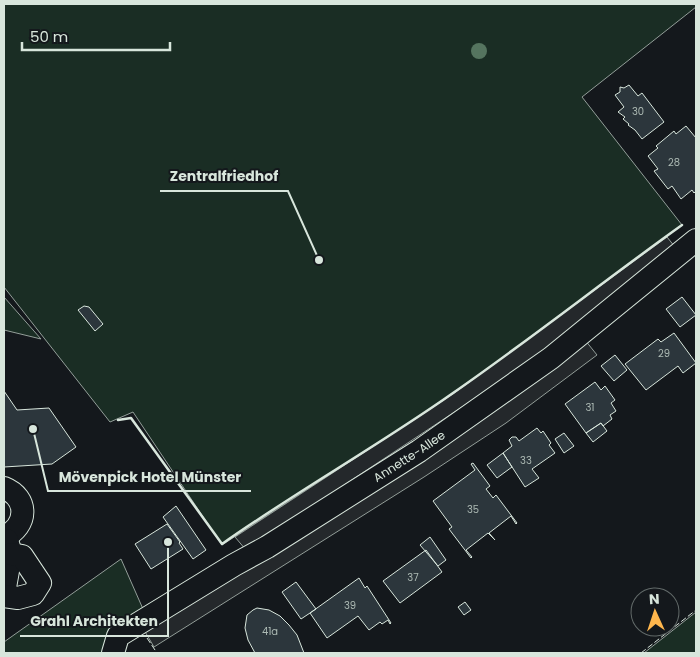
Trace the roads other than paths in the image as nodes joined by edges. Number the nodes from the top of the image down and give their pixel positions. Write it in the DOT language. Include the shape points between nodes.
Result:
graph roads {
  1 [pos="696,240"];
  2 [pos="4,488"];
  3 [pos="7,543"];
  4 [pos="4,594"];
  5 [pos="113,653"];
  1 -- 5 [label="street, Annette-Allee" via="551,358 419,452 118,636"];
  2 -- 3 [label="street" via="18,496 22,504 22,519"];
  3 -- 4 [label="street"];
  3 -- 4 [label="street" via="22,556 40,583 33,594 18,598"];
}
